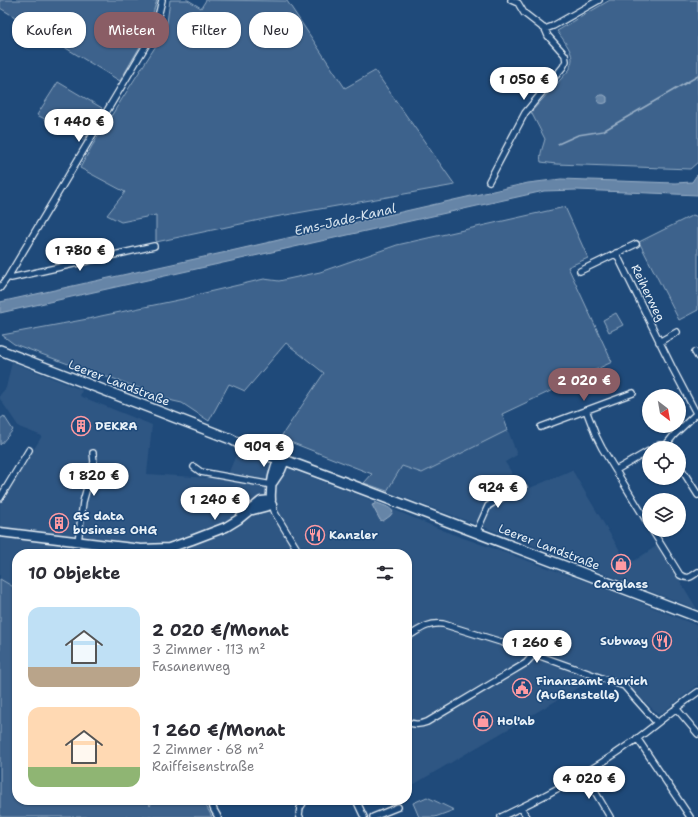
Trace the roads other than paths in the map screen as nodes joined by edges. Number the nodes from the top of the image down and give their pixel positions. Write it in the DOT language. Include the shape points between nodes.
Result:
graph roads {
  1 [pos="162,0"];
  2 [pos="511,0"];
  3 [pos="599,0"];
  4 [pos="545,28"];
  5 [pos="489,181"];
  6 [pos="636,244"];
  7 [pos="154,246"];
  8 [pos="616,253"];
  9 [pos="580,271"];
  10 [pos="8,277"];
  11 [pos="0,288"];
  12 [pos="677,332"];
  13 [pos="659,342"];
  14 [pos="0,350"];
  15 [pos="633,393"];
  16 [pos="586,410"];
  17 [pos="697,412"];
  18 [pos="541,427"];
  19 [pos="670,441"];
  20 [pos="29,450"];
  21 [pos="93,454"];
  22 [pos="642,455"];
  23 [pos="282,459"];
  24 [pos="194,467"];
  25 [pos="616,470"];
  26 [pos="686,476"];
  27 [pos="272,484"];
  28 [pos="524,488"];
  29 [pos="698,495"];
  30 [pos="0,498"];
  31 [pos="271,502"];
  32 [pos="642,513"];
  33 [pos="0,532"];
  34 [pos="476,533"];
  35 [pos="656,537"];
  36 [pos="78,542"];
  37 [pos="297,549"];
  38 [pos="698,572"];
  39 [pos="698,617"];
  40 [pos="412,635"];
  41 [pos="534,654"];
  42 [pos="698,692"];
  43 [pos="676,708"];
  44 [pos="412,723"];
  45 [pos="657,723"];
  46 [pos="698,734"];
  47 [pos="637,738"];
  48 [pos="584,773"];
  49 [pos="212,805"];
  50 [pos="302,805"];
  51 [pos="358,805"];
  52 [pos="398,807"];
  53 [pos="521,808"];
  54 [pos="218,817"];
  55 [pos="300,817"];
  56 [pos="364,817"];
  57 [pos="373,817"];
  58 [pos="501,817"];
  59 [pos="527,817"];
  60 [pos="610,817"];
  61 [pos="690,817"];
  1 -- 10 [label="street" via="148,42"];
  2 -- 4 [label="street" via="518,3 524,13"];
  3 -- 4 [label="street"];
  4 -- 5 [label="street" via="548,36 565,55 566,61 525,113"];
  6 -- 8 [label="street"];
  7 -- 10 [label="street"];
  8 -- 9 [label="street"];
  8 -- 13 [label="street, Reiherweg"];
  10 -- 11 [label="street"];
  12 -- 13 [label="street, Reiherweg"];
  13 -- 17 [label="street, Reiherweg"];
  14 -- 23 [label="main road, Leerer Landstraße"];
  15 -- 16 [label="street"];
  16 -- 18 [label="street"];
  16 -- 25 [label="street" via="596,436"];
  17 -- 19 [label="street"];
  20 -- 30 [label="street"];
  21 -- 36 [label="street" via="94,462 83,502"];
  22 -- 25 [label="street"];
  23 -- 27 [label="street" via="273,472"];
  23 -- 34 [label="main road, Leerer Landstraße"];
  24 -- 27 [label="street" via="201,472"];
  25 -- 32 [label="street"];
  26 -- 29 [label="street"];
  27 -- 31 [label="street"];
  28 -- 34 [label="street" via="514,490 488,506"];
  31 -- 36 [label="street" via="250,511 226,527 169,548 141,549"];
  31 -- 37 [label="street"];
  33 -- 36 [label="street"];
  34 -- 39 [label="main road, Leerer Landstraße"];
  35 -- 38 [label="street" via="680,575 689,578"];
  40 -- 41 [label="street" via="428,626 443,624"];
  41 -- 44 [label="street" via="526,663 428,722"];
  41 -- 45 [label="street" via="624,686"];
  42 -- 43 [label="street"];
  43 -- 45 [label="street"];
  43 -- 46 [label="street"];
  45 -- 47 [label="street"];
  47 -- 48 [label="street"];
  47 -- 61 [label="street"];
  48 -- 53 [label="street"];
  48 -- 60 [label="street"];
  49 -- 54 [label="street"];
  50 -- 55 [label="street"];
  51 -- 56 [label="street"];
  52 -- 57 [label="street"];
  53 -- 58 [label="street"];
  53 -- 59 [label="street"];
}
